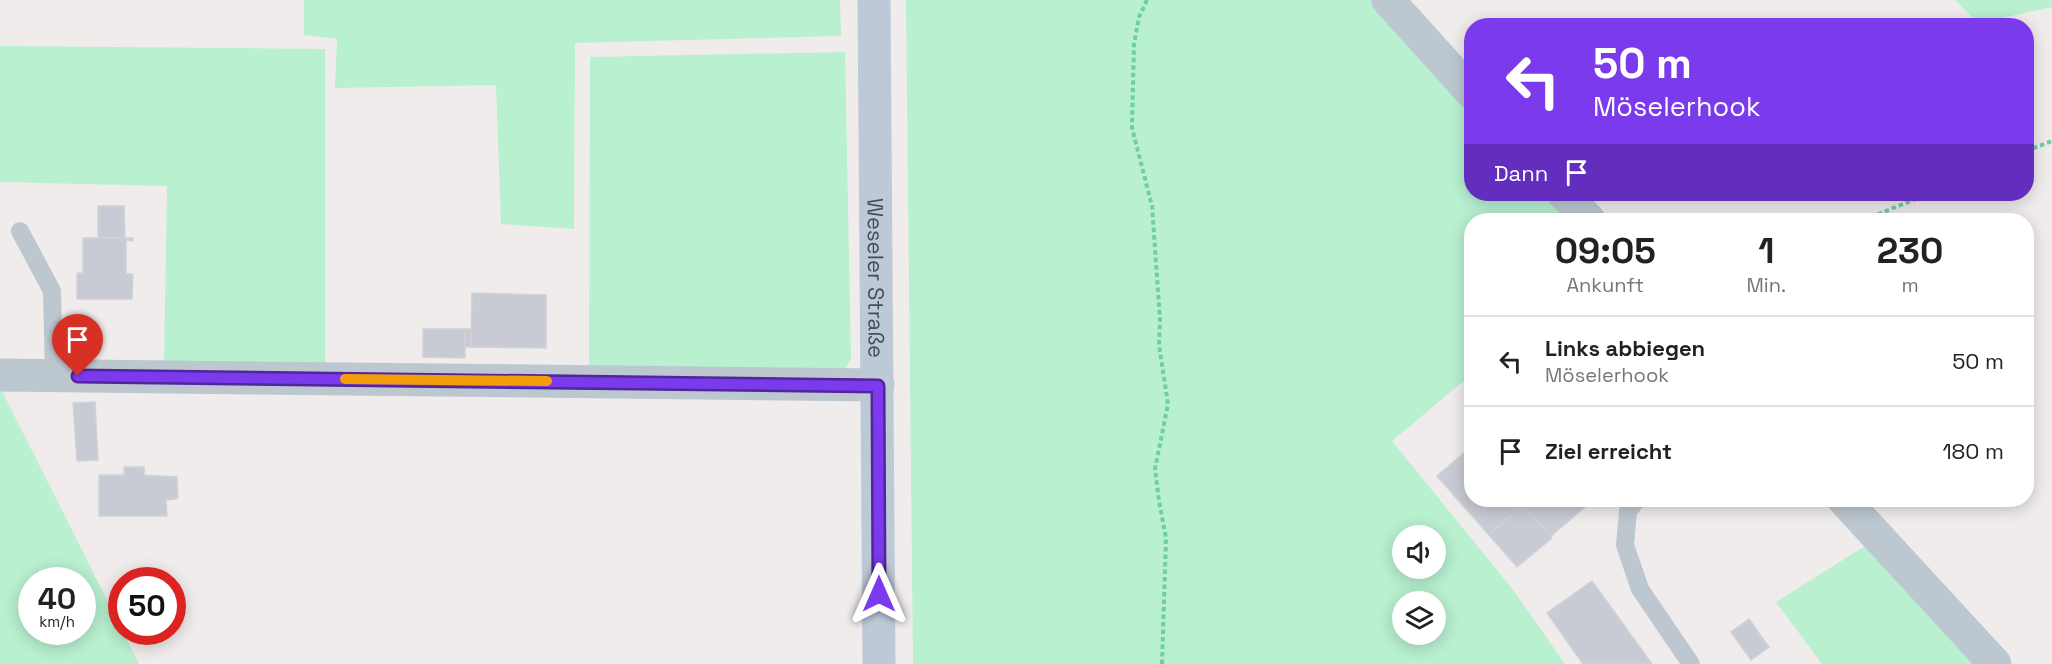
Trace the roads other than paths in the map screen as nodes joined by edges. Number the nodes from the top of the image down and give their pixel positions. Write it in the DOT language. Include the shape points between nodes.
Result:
graph roads {
  1 [pos="874,0"];
  2 [pos="1388,0"];
  3 [pos="1464,84"];
  4 [pos="1571,201"];
  5 [pos="1582,213"];
  6 [pos="20,231"];
  7 [pos="0,375"];
  8 [pos="54,375"];
  9 [pos="878,386"];
  10 [pos="1631,507"];
  11 [pos="1850,507"];
  12 [pos="879,664"];
  13 [pos="1691,664"];
  14 [pos="1995,664"];
  1 -- 9 [label="main road, Weseler Straße"];
  2 -- 3 [label="street"];
  4 -- 5 [label="street"];
  6 -- 8 [label="lane" via="52,291"];
  7 -- 8 [label="street"];
  8 -- 9 [label="street"];
  9 -- 12 [label="main road, Weseler Straße"];
  10 -- 13 [label="lane" via="1625,544 1640,589"];
  11 -- 14 [label="street"];
}
